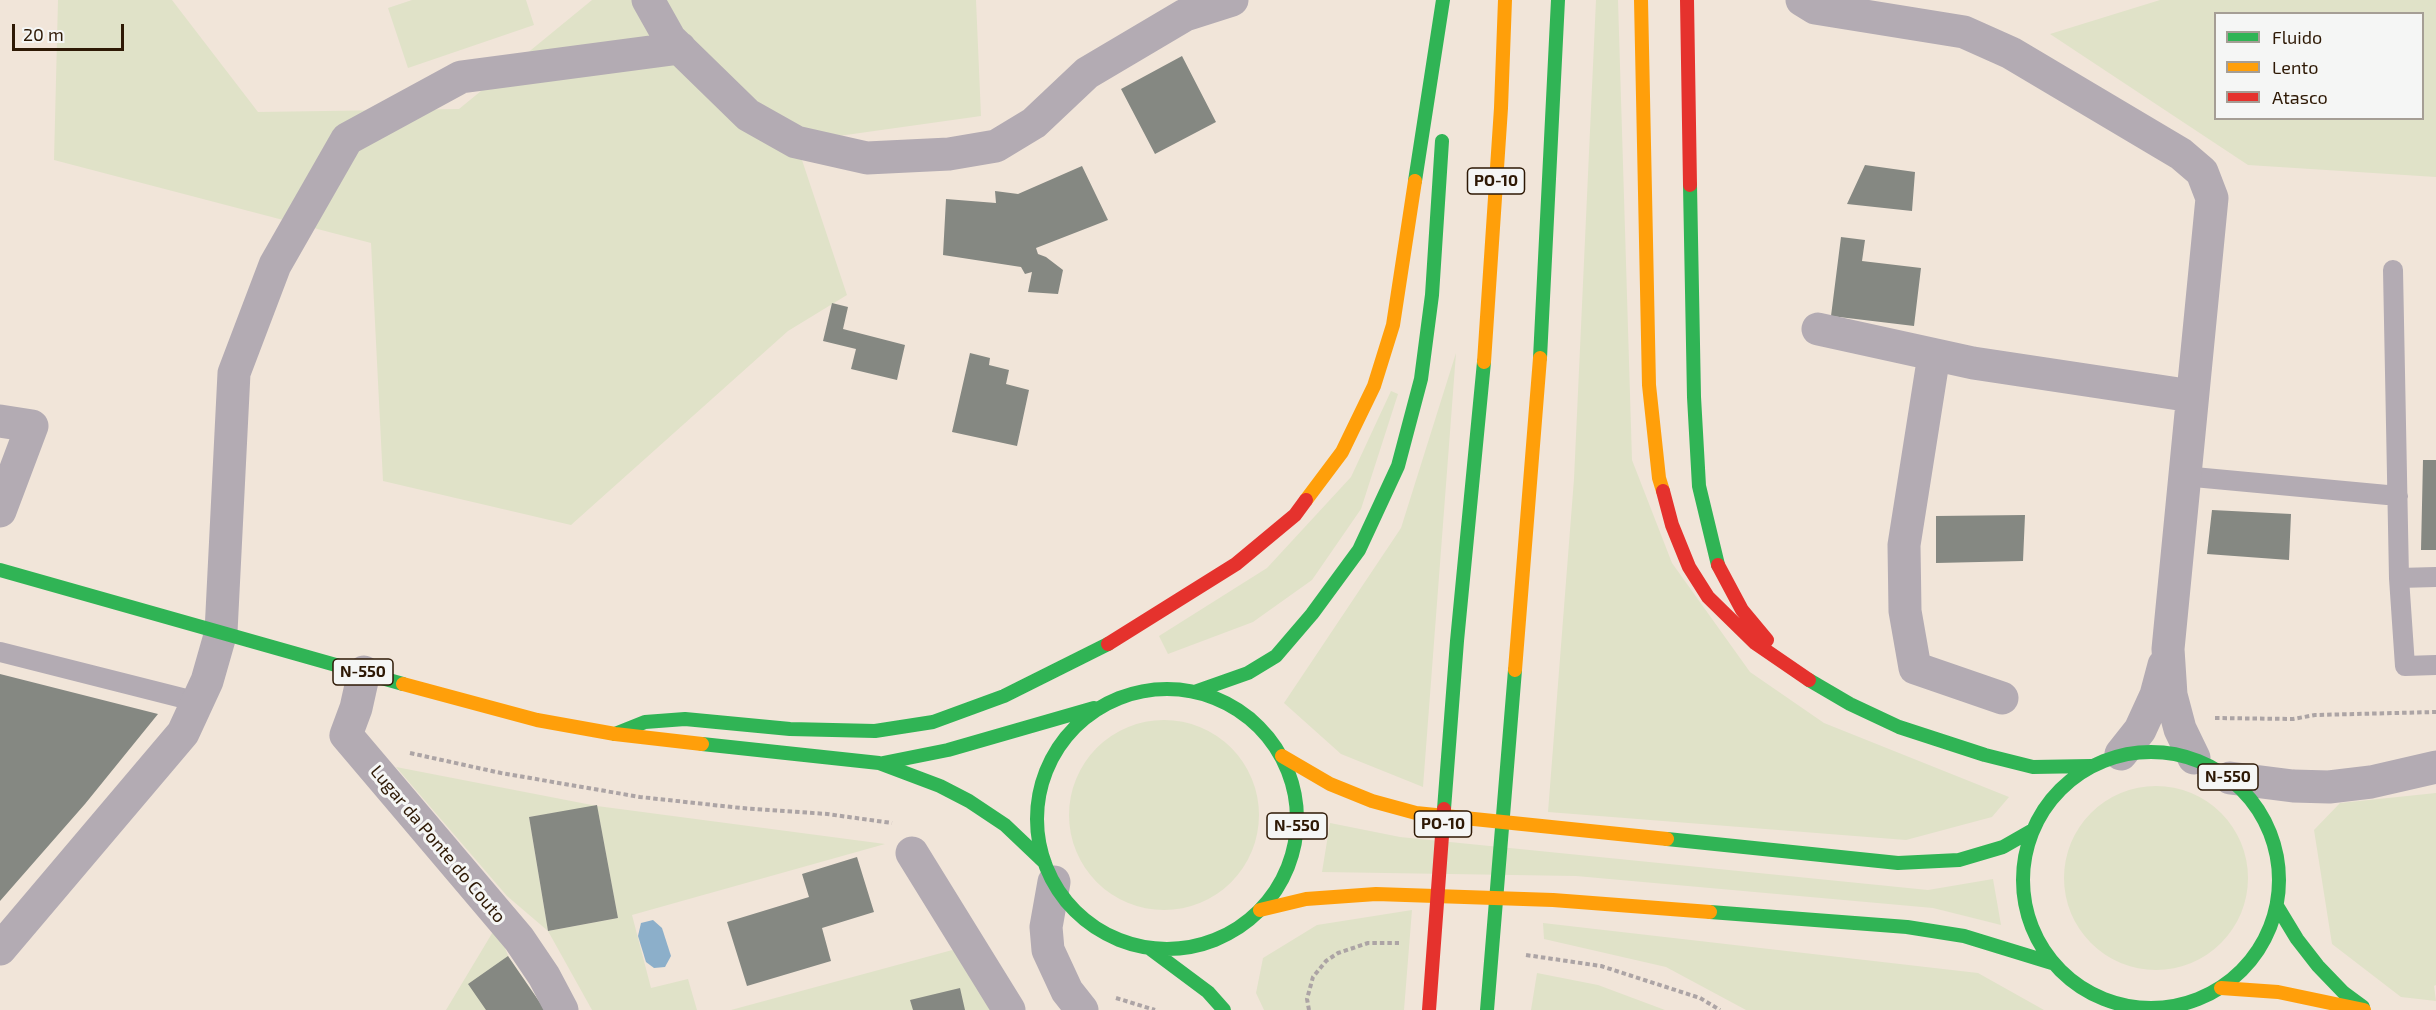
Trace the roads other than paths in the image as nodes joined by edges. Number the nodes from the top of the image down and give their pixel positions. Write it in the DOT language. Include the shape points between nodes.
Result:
graph roads {
  1 [pos="648,0"];
  2 [pos="1232,0"];
  3 [pos="1443,0"];
  4 [pos="1504,0"];
  5 [pos="1558,0"];
  6 [pos="1641,0"];
  7 [pos="1687,0"];
  8 [pos="1802,0"];
  9 [pos="680,48"];
  10 [pos="1436,61"];
  11 [pos="1442,106"];
  12 [pos="1442,124"];
  13 [pos="2393,270"];
  14 [pos="1818,329"];
  15 [pos="1934,355"];
  16 [pos="2192,396"];
  17 [pos="0,421"];
  18 [pos="2183,476"];
  19 [pos="2398,495"];
  20 [pos="0,511"];
  21 [pos="0,570"];
  22 [pos="2436,577"];
  23 [pos="2399,578"];
  24 [pos="221,632"];
  25 [pos="2168,649"];
  26 [pos="0,652"];
  27 [pos="1786,665"];
  28 [pos="2436,665"];
  29 [pos="364,672"];
  30 [pos="1197,691"];
  31 [pos="2002,698"];
  32 [pos="198,702"];
  33 [pos="1104,705"];
  34 [pos="615,734"];
  35 [pos="2121,754"];
  36 [pos="1282,756"];
  37 [pos="2194,758"];
  38 [pos="879,764"];
  39 [pos="2091,766"];
  40 [pos="2436,767"];
  41 [pos="2230,778"];
  42 [pos="2031,831"];
  43 [pos="912,853"];
  44 [pos="1049,873"];
  45 [pos="2277,906"];
  46 [pos="1260,910"];
  47 [pos="1149,948"];
  48 [pos="0,949"];
  49 [pos="2052,963"];
  50 [pos="2221,988"];
  51 [pos="1074,1001"];
  52 [pos="1429,1008"];
  53 [pos="1488,1008"];
  54 [pos="2171,1009"];
  55 [pos="562,1010"];
  56 [pos="1009,1010"];
  57 [pos="1224,1010"];
  58 [pos="2365,1010"];
  1 -- 9 [label="street" via="670,39"];
  2 -- 9 [label="street" via="1185,15 1087,73 1034,123 996,146 949,154 867,158 796,142 748,115"];
  3 -- 10 [label="main road"];
  4 -- 52 [label="main road, PO-10" via="1484,362 1457,641"];
  5 -- 53 [label="main road, PO-10" via="1540,358"];
  6 -- 27 [label="main road" via="1649,385 1659,478 1689,567 1708,597 1755,643"];
  7 -- 27 [label="main road" via="1699,486 1719,568 1742,610"];
  8 -- 16 [label="street" via="1815,8 1964,32 2021,59 2181,154 2202,172 2212,198"];
  9 -- 24 [label="street" via="461,77 347,139 275,266 234,373"];
  10 -- 11 [label="main road"];
  10 -- 34 [label="main road" via="1393,325 1374,386 1342,452 1295,515 1236,564 1102,648 1004,696 933,722 875,731 790,729 685,718 645,722"];
  12 -- 30 [label="main road" via="1426,343 1421,379 1398,466 1359,550 1276,656 1248,673"];
  13 -- 19 [label="lane"];
  14 -- 15 [label="street"];
  15 -- 16 [label="street"];
  15 -- 31 [label="street" via="1904,545 1905,611 1915,668"];
  16 -- 18 [label="street"];
  17 -- 20 [label="street" via="32,426"];
  18 -- 19 [label="lane"];
  18 -- 25 [label="street"];
  19 -- 23 [label="lane"];
  21 -- 24 [label="main road, N-550"];
  22 -- 23 [label="lane"];
  23 -- 28 [label="lane" via="2405,666"];
  24 -- 29 [label="main road, N-550"];
  24 -- 32 [label="street"];
  25 -- 35 [label="street" via="2156,695 2140,730"];
  25 -- 37 [label="street" via="2171,695 2180,729"];
  26 -- 32 [label="lane"];
  27 -- 39 [label="main road" via="1850,704 1899,727 2033,767"];
  29 -- 34 [label="main road, N-550" via="537,720"];
  29 -- 55 [label="street, Lugar da Ponte do Couto" via="346,735 519,939"];
  30 -- 33 [label="main road, N-550" via="1149,690"];
  30 -- 36 [label="main road, N-550" via="1231,705 1260,727"];
  32 -- 48 [label="street" via="183,733"];
  33 -- 38 [label="main road, N-550" via="948,750"];
  33 -- 44 [label="main road, N-550" via="1064,739 1042,786 1039,838"];
  34 -- 38 [label="main road, N-550"];
  35 -- 37 [label="main road, N-550" via="2158,751"];
  35 -- 39 [label="main road, N-550"];
  36 -- 42 [label="main road, N-550" via="1330,784 1416,813 1898,863 1959,860 2003,847"];
  36 -- 46 [label="main road, N-550" via="1294,787 1298,820 1293,853 1280,884"];
  37 -- 41 [label="main road, N-550"];
  38 -- 44 [label="main road, N-550" via="969,801 1005,825"];
  39 -- 42 [label="main road, N-550" via="2066,783 2046,805"];
  40 -- 41 [label="street" via="2329,787"];
  41 -- 45 [label="main road, N-550" via="2255,804 2271,835 2279,870"];
  42 -- 49 [label="main road, N-550" via="2023,865 2024,900 2033,933"];
  43 -- 56 [label="street"];
  44 -- 47 [label="main road, N-550" via="1071,906 1094,926 1120,940"];
  44 -- 51 [label="street" via="1048,950"];
  45 -- 50 [label="main road, N-550" via="2266,938 2247,966"];
  45 -- 58 [label="main road, N-550" via="2318,966"];
  46 -- 47 [label="main road, N-550" via="1236,929 1209,942 1179,949"];
  46 -- 49 [label="main road, N-550" via="1306,899 1376,894 1553,900 1907,927 1964,936"];
  47 -- 57 [label="main road" via="1185,972"];
  49 -- 54 [label="main road, N-550" via="2076,985 2106,1001 2138,1008"];
  50 -- 54 [label="main road, N-550"];
  50 -- 58 [label="main road, N-550" via="2278,992"];
}
